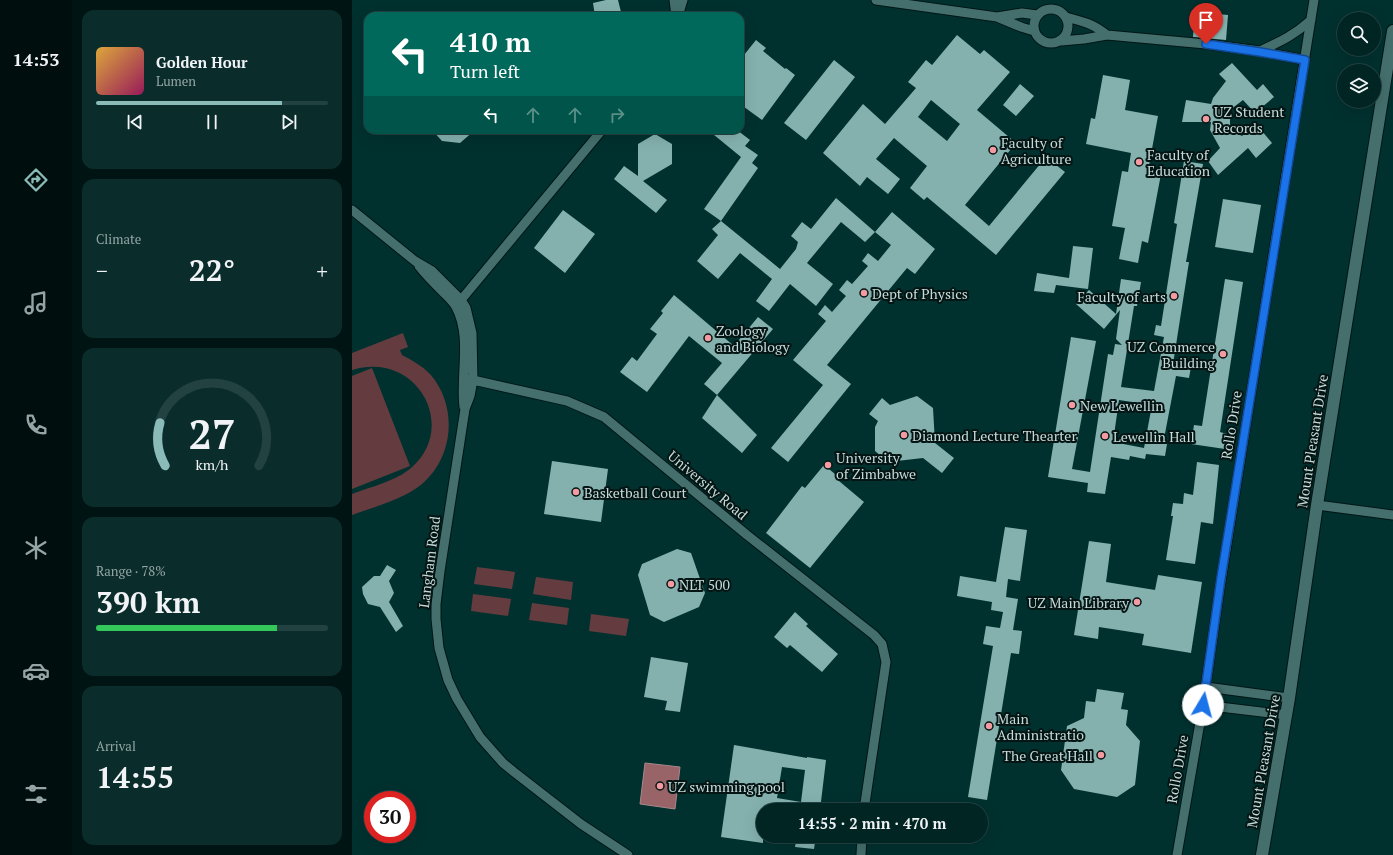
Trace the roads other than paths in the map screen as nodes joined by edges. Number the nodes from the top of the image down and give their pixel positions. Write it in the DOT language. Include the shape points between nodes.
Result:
graph roads {
  1 [pos="674,0"];
  2 [pos="683,0"];
  3 [pos="876,0"];
  4 [pos="1314,0"];
  5 [pos="676,12"];
  6 [pos="678,12"];
  7 [pos="1038,15"];
  8 [pos="997,17"];
  9 [pos="1066,17"];
  10 [pos="1311,20"];
  11 [pos="1034,31"];
  12 [pos="1393,31"];
  13 [pos="1108,35"];
  14 [pos="1061,40"];
  15 [pos="1260,52"];
  16 [pos="1305,60"];
  17 [pos="599,134"];
  18 [pos="352,210"];
  19 [pos="458,303"];
  20 [pos="468,379"];
  21 [pos="1317,505"];
  22 [pos="1393,515"];
  23 [pos="1206,687"];
  24 [pos="1288,698"];
  25 [pos="1203,705"];
  26 [pos="1286,715"];
  27 [pos="865,803"];
  28 [pos="862,843"];
  29 [pos="628,855"];
  30 [pos="861,855"];
  31 [pos="1177,855"];
  32 [pos="1262,855"];
  1 -- 5 [label="street"];
  2 -- 6 [label="street"];
  3 -- 8 [label="street"];
  4 -- 10 [label="street, Rollo Drive"];
  7 -- 8 [label="street" via="1022,13"];
  7 -- 9 [label="street" via="1044,10 1055,9"];
  7 -- 11 [label="street"];
  8 -- 11 [label="street"];
  9 -- 13 [label="street" via="1086,22"];
  9 -- 14 [label="street" via="1068,30"];
  10 -- 15 [label="street" via="1286,40"];
  10 -- 16 [label="street, Rollo Drive"];
  11 -- 14 [label="street" via="1039,39 1048,43 1057,43"];
  12 -- 21 [label="street, Mount Pleasant Drive"];
  13 -- 14 [label="street"];
  13 -- 15 [label="street"];
  15 -- 16 [label="street"];
  16 -- 23 [label="street, Rollo Drive" via="1221,578"];
  17 -- 19 [label="street"];
  18 -- 19 [label="street" via="432,271"];
  19 -- 20 [label="street" via="468,313 472,333"];
  20 -- 27 [label="street, University Road" via="567,401 604,417 882,644 886,662"];
  20 -- 29 [label="street, Langham Road" via="463,396 465,409 436,604 439,648 448,680 480,737 503,762 581,824"];
  21 -- 22 [label="street"];
  21 -- 24 [label="street, Mount Pleasant Drive"];
  23 -- 24 [label="street"];
  23 -- 25 [label="street, Rollo Drive"];
  24 -- 26 [label="street, Mount Pleasant Drive"];
  25 -- 26 [label="street"];
  25 -- 31 [label="street, Rollo Drive"];
  26 -- 32 [label="street, Mount Pleasant Drive"];
  28 -- 30 [label="street"];
}
